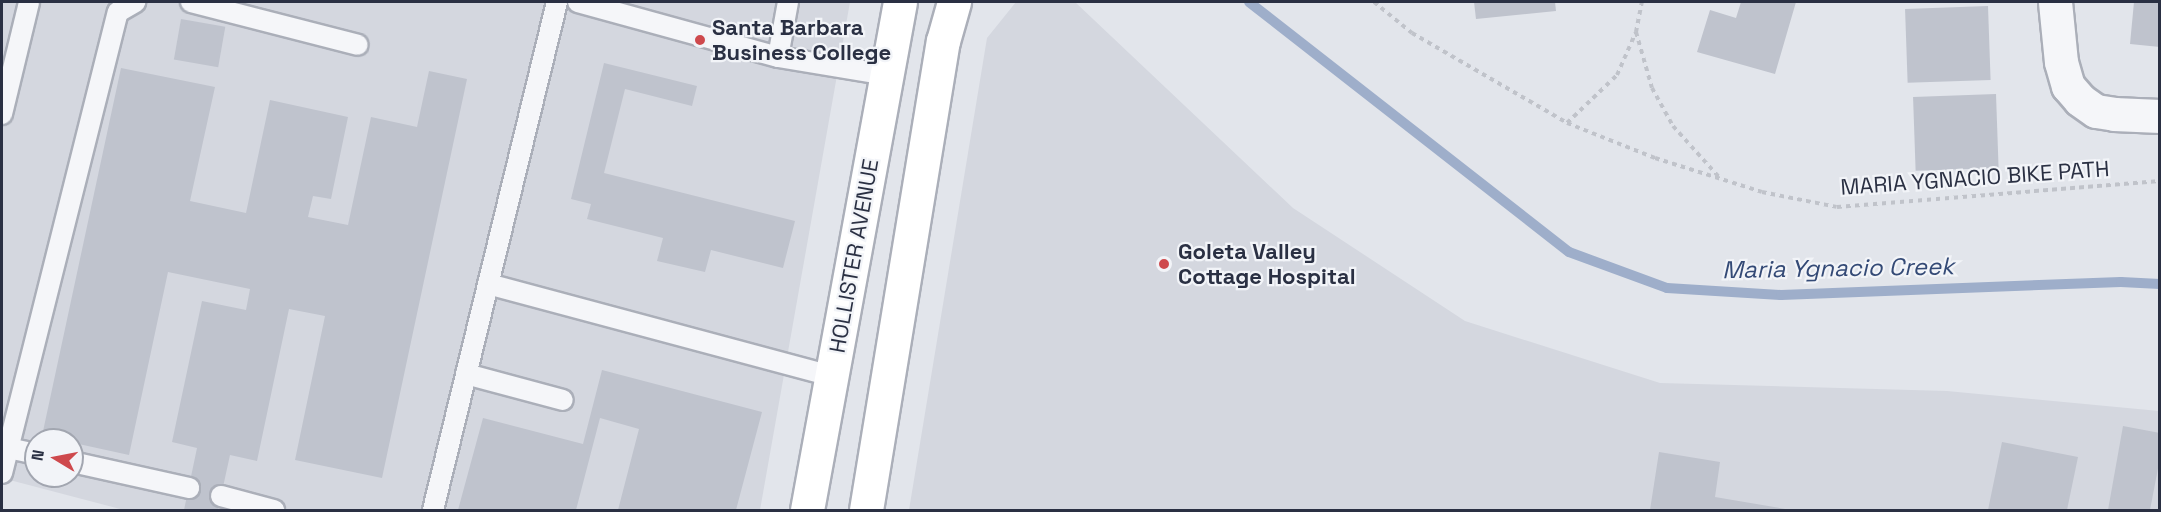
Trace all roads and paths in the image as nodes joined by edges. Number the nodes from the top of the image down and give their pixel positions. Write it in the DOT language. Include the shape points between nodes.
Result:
graph roads {
  1 [pos="29,2"];
  2 [pos="135,2"];
  3 [pos="191,2"];
  4 [pos="557,2"];
  5 [pos="578,2"];
  6 [pos="788,2"];
  7 [pos="900,2"];
  8 [pos="954,2"];
  9 [pos="1374,2"];
  10 [pos="1642,2"];
  11 [pos="2055,2"];
  12 [pos="1636,32"];
  13 [pos="358,45"];
  14 [pos="778,57"];
  15 [pos="887,75"];
  16 [pos="2,114"];
  17 [pos="2160,116"];
  18 [pos="1567,123"];
  19 [pos="1721,179"];
  20 [pos="2160,181"];
  21 [pos="488,284"];
  22 [pos="466,374"];
  23 [pos="832,376"];
  24 [pos="563,400"];
  25 [pos="8,448"];
  26 [pos="24,451"];
  27 [pos="84,465"];
  28 [pos="2,473"];
  29 [pos="189,488"];
  30 [pos="221,496"];
  31 [pos="274,510"];
  32 [pos="433,510"];
  33 [pos="807,510"];
  34 [pos="866,510"];
  1 -- 16 [label="lane"];
  2 -- 25 [label="lane" via="118,12"];
  3 -- 13 [label="lane"];
  4 -- 21 [label="lane"];
  5 -- 14 [label="lane"];
  6 -- 14 [label="lane"];
  7 -- 15 [label="main road, HOLLISTER AVENUE"];
  8 -- 34 [label="main road" via="943,41"];
  9 -- 18 [label="path, MARIA YGNACIO BIKE PATH" via="1412,33"];
  10 -- 12 [label="path"];
  11 -- 17 [label="street" via="2061,62 2068,86 2096,111"];
  12 -- 18 [label="path" via="1617,75"];
  12 -- 19 [label="path" via="1652,88 1673,126"];
  14 -- 15 [label="lane"];
  15 -- 23 [label="main road, HOLLISTER AVENUE"];
  18 -- 19 [label="path, MARIA YGNACIO BIKE PATH"];
  19 -- 20 [label="path, MARIA YGNACIO BIKE PATH" via="1762,192 1837,207"];
  21 -- 22 [label="lane"];
  21 -- 23 [label="lane"];
  22 -- 24 [label="lane"];
  22 -- 32 [label="lane"];
  23 -- 33 [label="main road, HOLLISTER AVENUE"];
  25 -- 26 [label="lane"];
  25 -- 28 [label="lane"];
  27 -- 29 [label="lane"];
  30 -- 31 [label="lane"];
}
